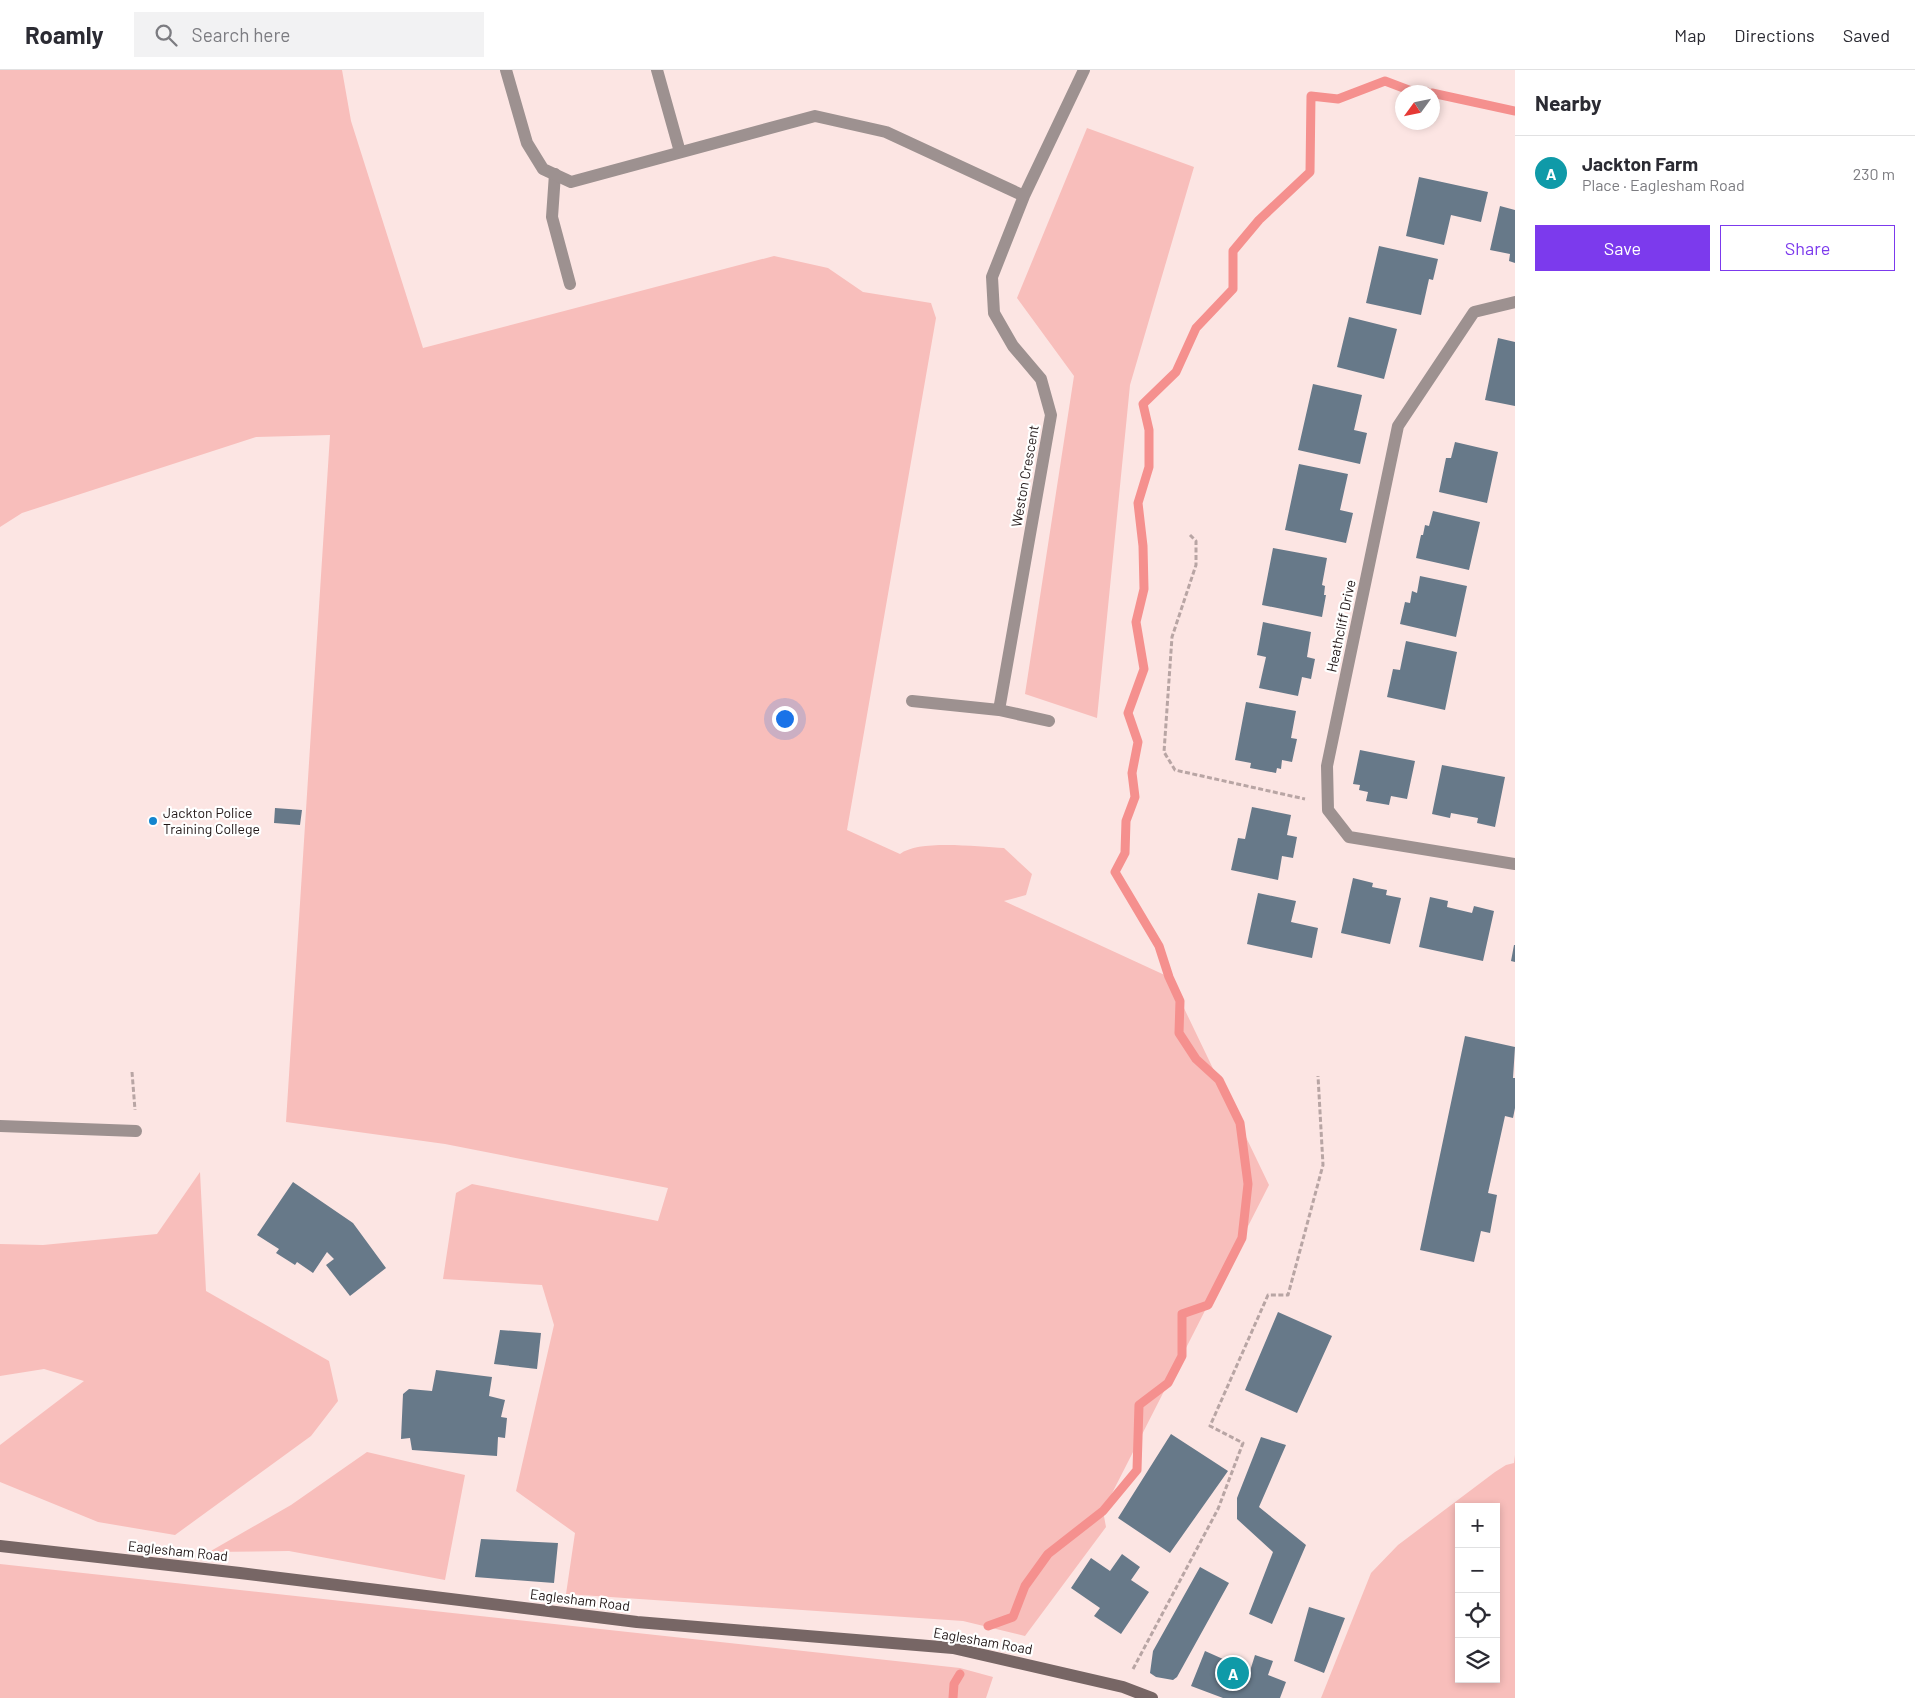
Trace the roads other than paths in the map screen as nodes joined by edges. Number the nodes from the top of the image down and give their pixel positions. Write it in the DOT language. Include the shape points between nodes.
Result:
graph roads {
  1 [pos="506,70"];
  2 [pos="656,70"];
  3 [pos="1084,70"];
  4 [pos="680,152"];
  5 [pos="555,174"];
  6 [pos="1024,196"];
  7 [pos="570,284"];
  8 [pos="1515,302"];
  9 [pos="912,701"];
  10 [pos="999,710"];
  11 [pos="1049,720"];
  12 [pos="1515,864"];
  13 [pos="0,1126"];
  14 [pos="136,1131"];
  15 [pos="0,1546"];
  16 [pos="1122,1693"];
  17 [pos="1152,1698"];
  1 -- 5 [label="street" via="527,143 543,169"];
  2 -- 4 [label="street"];
  3 -- 6 [label="street, Weston Crescent"];
  4 -- 5 [label="street" via="571,182"];
  4 -- 6 [label="street" via="815,116 886,132"];
  5 -- 7 [label="street" via="552,217"];
  6 -- 10 [label="street, Weston Crescent" via="992,277 994,313 1013,346 1041,379 1051,415"];
  8 -- 12 [label="street, Heathcliff Drive" via="1474,312 1398,426 1327,766 1328,810 1349,837"];
  9 -- 10 [label="street"];
  10 -- 11 [label="street"];
  13 -- 14 [label="street"];
  15 -- 16 [label="main road, Eaglesham Road" via="638,1622 953,1648"];
  16 -- 17 [label="main road, Eaglesham Road"];
}
